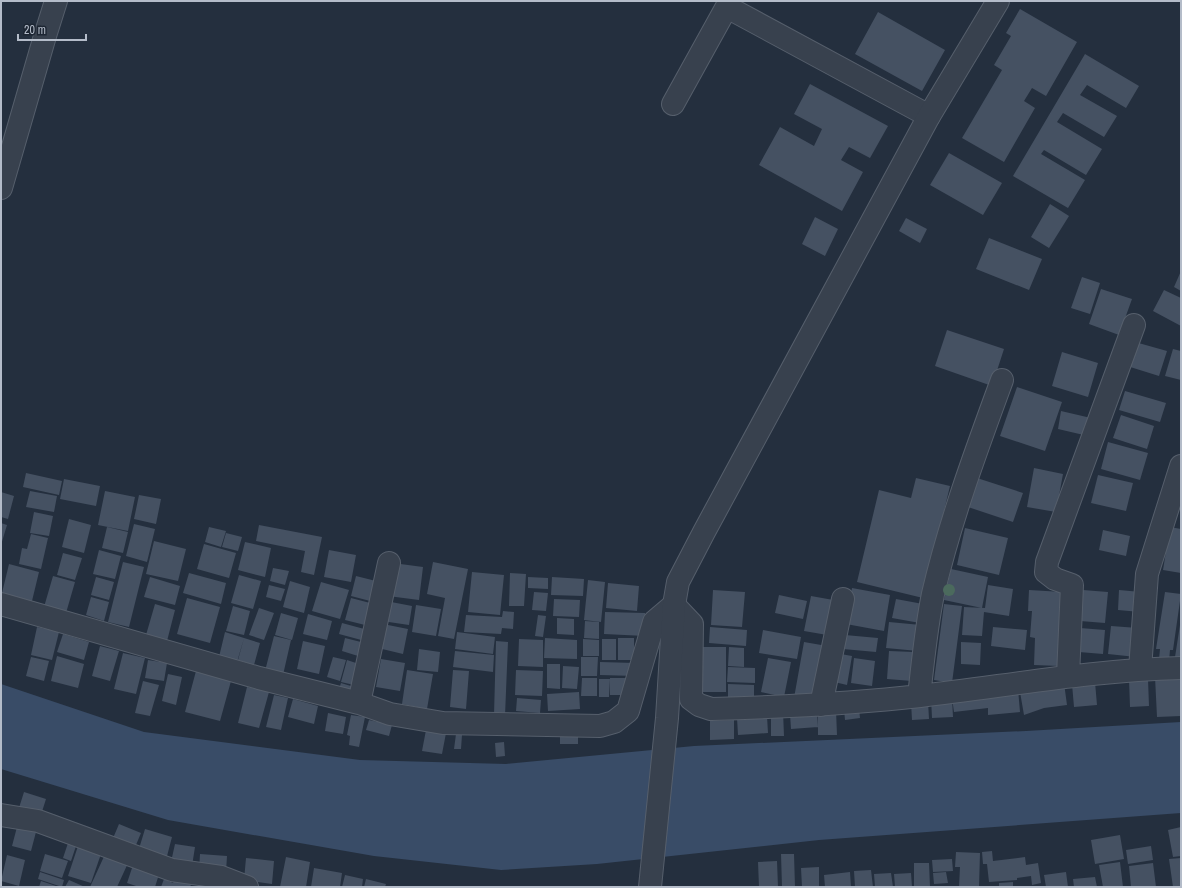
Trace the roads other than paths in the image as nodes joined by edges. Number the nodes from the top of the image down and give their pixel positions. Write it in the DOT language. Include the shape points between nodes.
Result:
graph roads {
  1 [pos="56,1"];
  2 [pos="998,1"];
  3 [pos="729,4"];
  4 [pos="673,104"];
  5 [pos="929,116"];
  6 [pos="1,188"];
  7 [pos="1134,325"];
  8 [pos="1002,380"];
  9 [pos="1181,466"];
  10 [pos="389,563"];
  11 [pos="843,599"];
  12 [pos="1,604"];
  13 [pos="674,605"];
  14 [pos="1181,668"];
  15 [pos="1140,669"];
  16 [pos="1068,676"];
  17 [pos="919,696"];
  18 [pos="359,703"];
  19 [pos="821,706"];
  20 [pos="1,814"];
  21 [pos="247,887"];
  22 [pos="650,887"];
  1 -- 6 [label="street"];
  2 -- 5 [label="street"];
  3 -- 4 [label="street"];
  3 -- 5 [label="street"];
  5 -- 13 [label="street" via="704,532 678,582"];
  7 -- 16 [label="street" via="1047,562 1046,572 1055,579 1072,585"];
  8 -- 17 [label="street" via="961,492 939,571 928,623"];
  9 -- 15 [label="street" via="1147,574"];
  10 -- 18 [label="street"];
  11 -- 19 [label="street"];
  12 -- 18 [label="street" via="258,678"];
  13 -- 18 [label="street" via="654,622 628,711 614,722 600,726 443,723 390,714"];
  13 -- 19 [label="street" via="692,624 691,699 699,705 711,709"];
  13 -- 22 [label="street" via="667,718"];
  14 -- 15 [label="street"];
  15 -- 16 [label="street"];
  16 -- 17 [label="street"];
  17 -- 19 [label="street"];
  20 -- 21 [label="street" via="38,821 172,870 222,877"];
}
